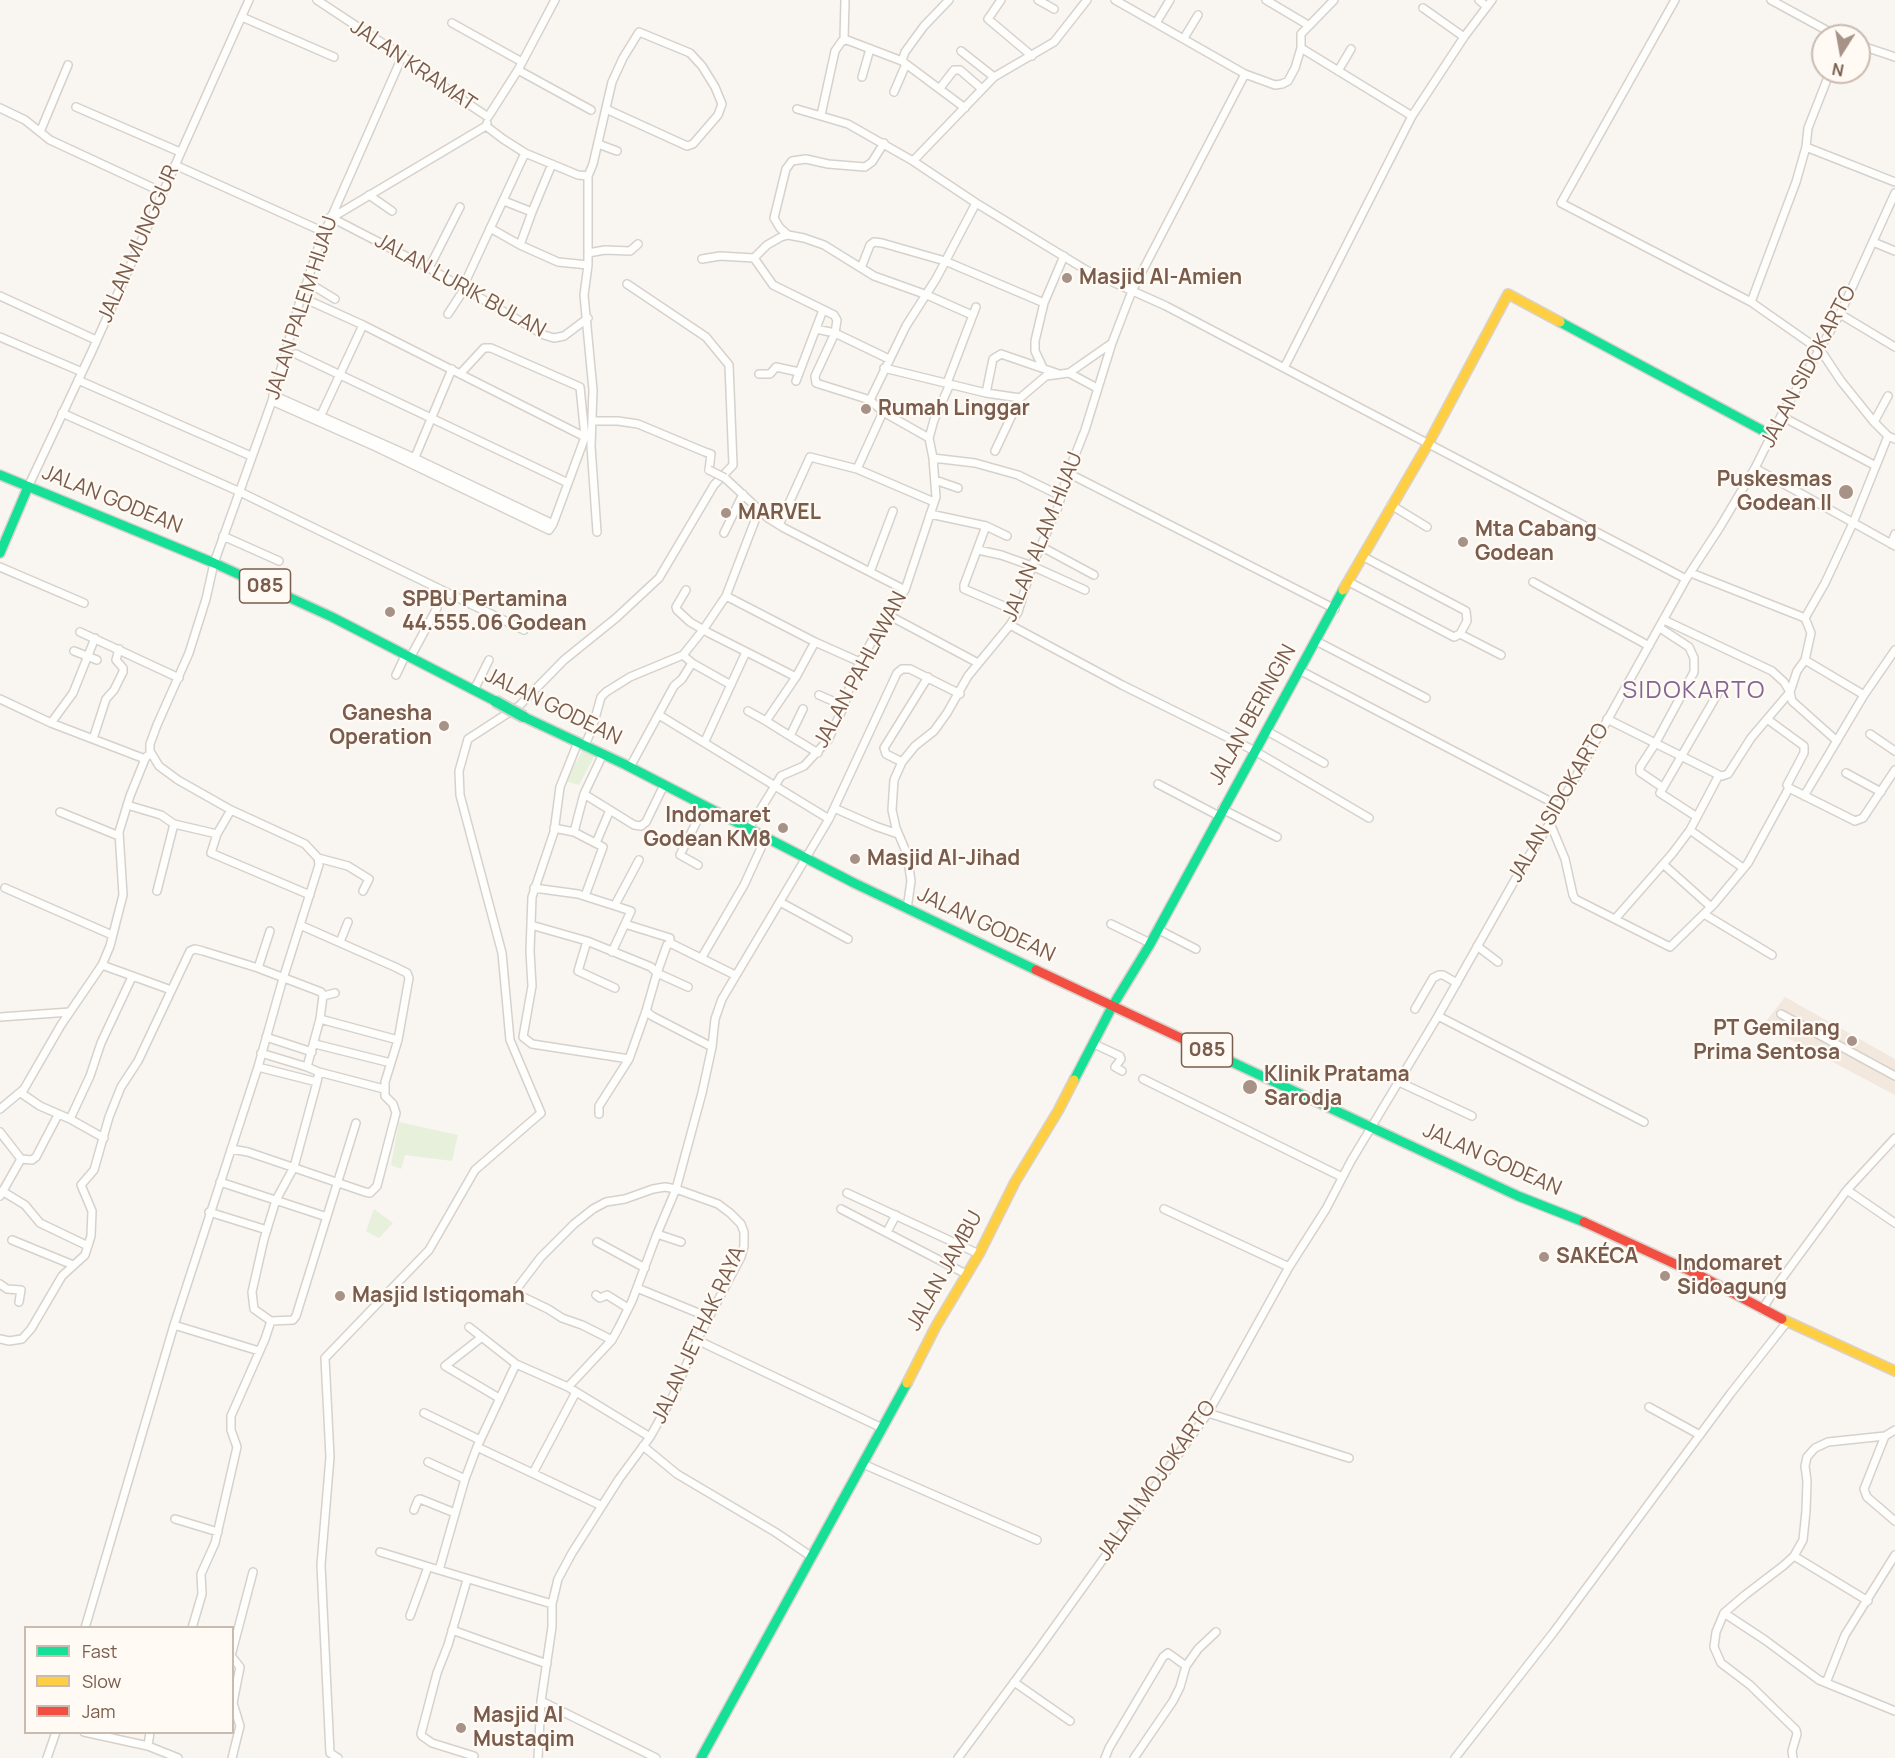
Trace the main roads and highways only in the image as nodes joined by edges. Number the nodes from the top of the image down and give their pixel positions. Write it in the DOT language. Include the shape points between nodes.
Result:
graph roads {
  1 [pos="1771,435"];
  2 [pos="0,475"];
  3 [pos="28,487"];
  4 [pos="0,553"];
  5 [pos="1113,1005"];
  6 [pos="1895,1371"];
  7 [pos="701,1758"];
  1 -- 5 [label="main road, JALAN BERINGIN" via="1508,294"];
  2 -- 3 [label="main road, JALAN GODEAN / 085"];
  3 -- 4 [label="main road"];
  3 -- 5 [label="main road, JALAN GODEAN / 085, bridge" via="214,562 332,617 907,909"];
  5 -- 6 [label="main road, JALAN GODEAN / 085" via="1518,1196 1637,1245 1762,1310"];
  5 -- 7 [label="main road, JALAN JAMBU"];
}
